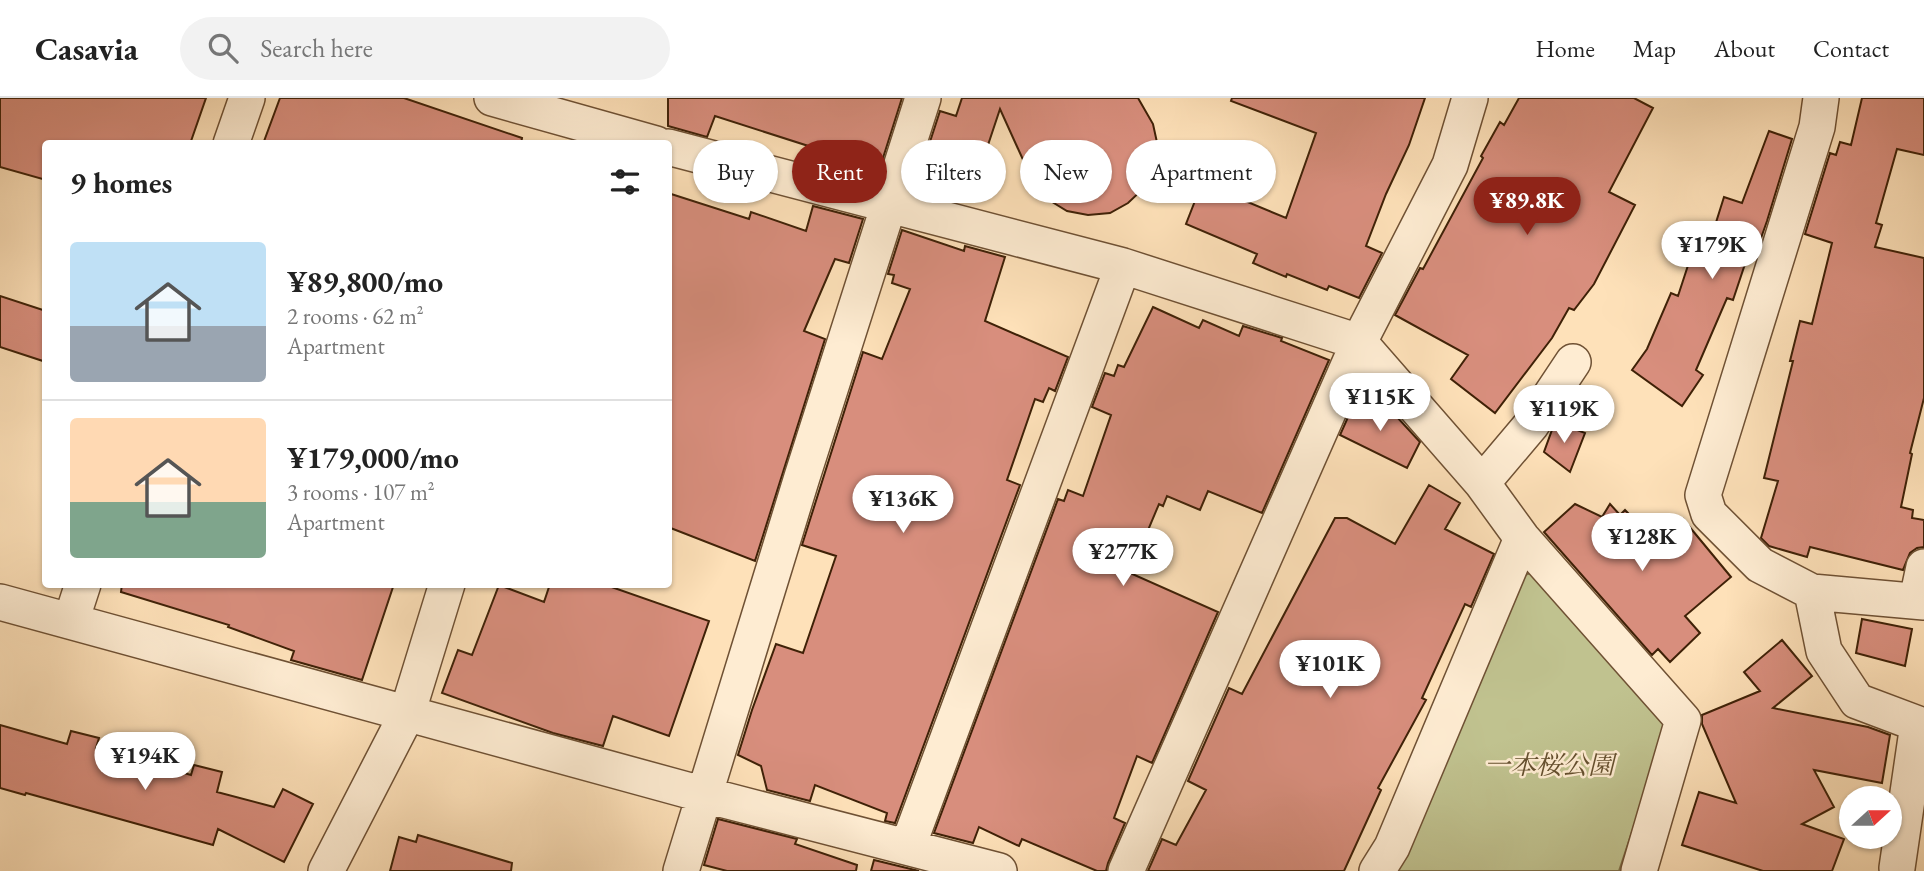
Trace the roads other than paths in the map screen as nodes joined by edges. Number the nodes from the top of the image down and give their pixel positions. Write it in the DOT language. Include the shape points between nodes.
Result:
graph roads {
  1 [pos="247,98"];
  2 [pos="492,98"];
  3 [pos="923,98"];
  4 [pos="1471,98"];
  5 [pos="1821,98"];
  6 [pos="589,122"];
  7 [pos="232,140"];
  8 [pos="644,140"];
  9 [pos="672,148"];
  10 [pos="888,204"];
  11 [pos="1123,266"];
  12 [pos="1359,342"];
  13 [pos="1573,362"];
  14 [pos="1482,483"];
  15 [pos="1522,538"];
  16 [pos="82,588"];
  17 [pos="446,588"];
  18 [pos="1922,590"];
  19 [pos="1812,592"];
  20 [pos="0,602"];
  21 [pos="71,621"];
  22 [pos="407,714"];
  23 [pos="705,795"];
  24 [pos="908,846"];
  25 [pos="1897,868"];
  26 [pos="326,871"];
  27 [pos="681,871"];
  28 [pos="999,871"];
  29 [pos="1126,871"];
  30 [pos="1377,871"];
  31 [pos="1639,871"];
  1 -- 7 [label="street"];
  2 -- 6 [label="street"];
  3 -- 10 [label="street"];
  4 -- 12 [label="street" via="1450,165"];
  5 -- 19 [label="street" via="1817,128 1703,495 1709,514 1760,565"];
  6 -- 8 [label="street"];
  9 -- 10 [label="street"];
  10 -- 11 [label="street"];
  10 -- 23 [label="street"];
  11 -- 12 [label="street"];
  11 -- 24 [label="street"];
  12 -- 14 [label="street"];
  12 -- 29 [label="street"];
  13 -- 14 [label="street" via="1531,425"];
  14 -- 15 [label="street"];
  15 -- 30 [label="street" via="1396,839"];
  15 -- 31 [label="street" via="1683,720"];
  16 -- 21 [label="street"];
  17 -- 22 [label="street"];
  18 -- 19 [label="street"];
  19 -- 25 [label="street" via="1824,651 1857,701 1918,724"];
  20 -- 21 [label="street"];
  21 -- 22 [label="street"];
  22 -- 23 [label="street"];
  22 -- 26 [label="street"];
  23 -- 24 [label="street"];
  23 -- 27 [label="street"];
  24 -- 28 [label="street"];
}
